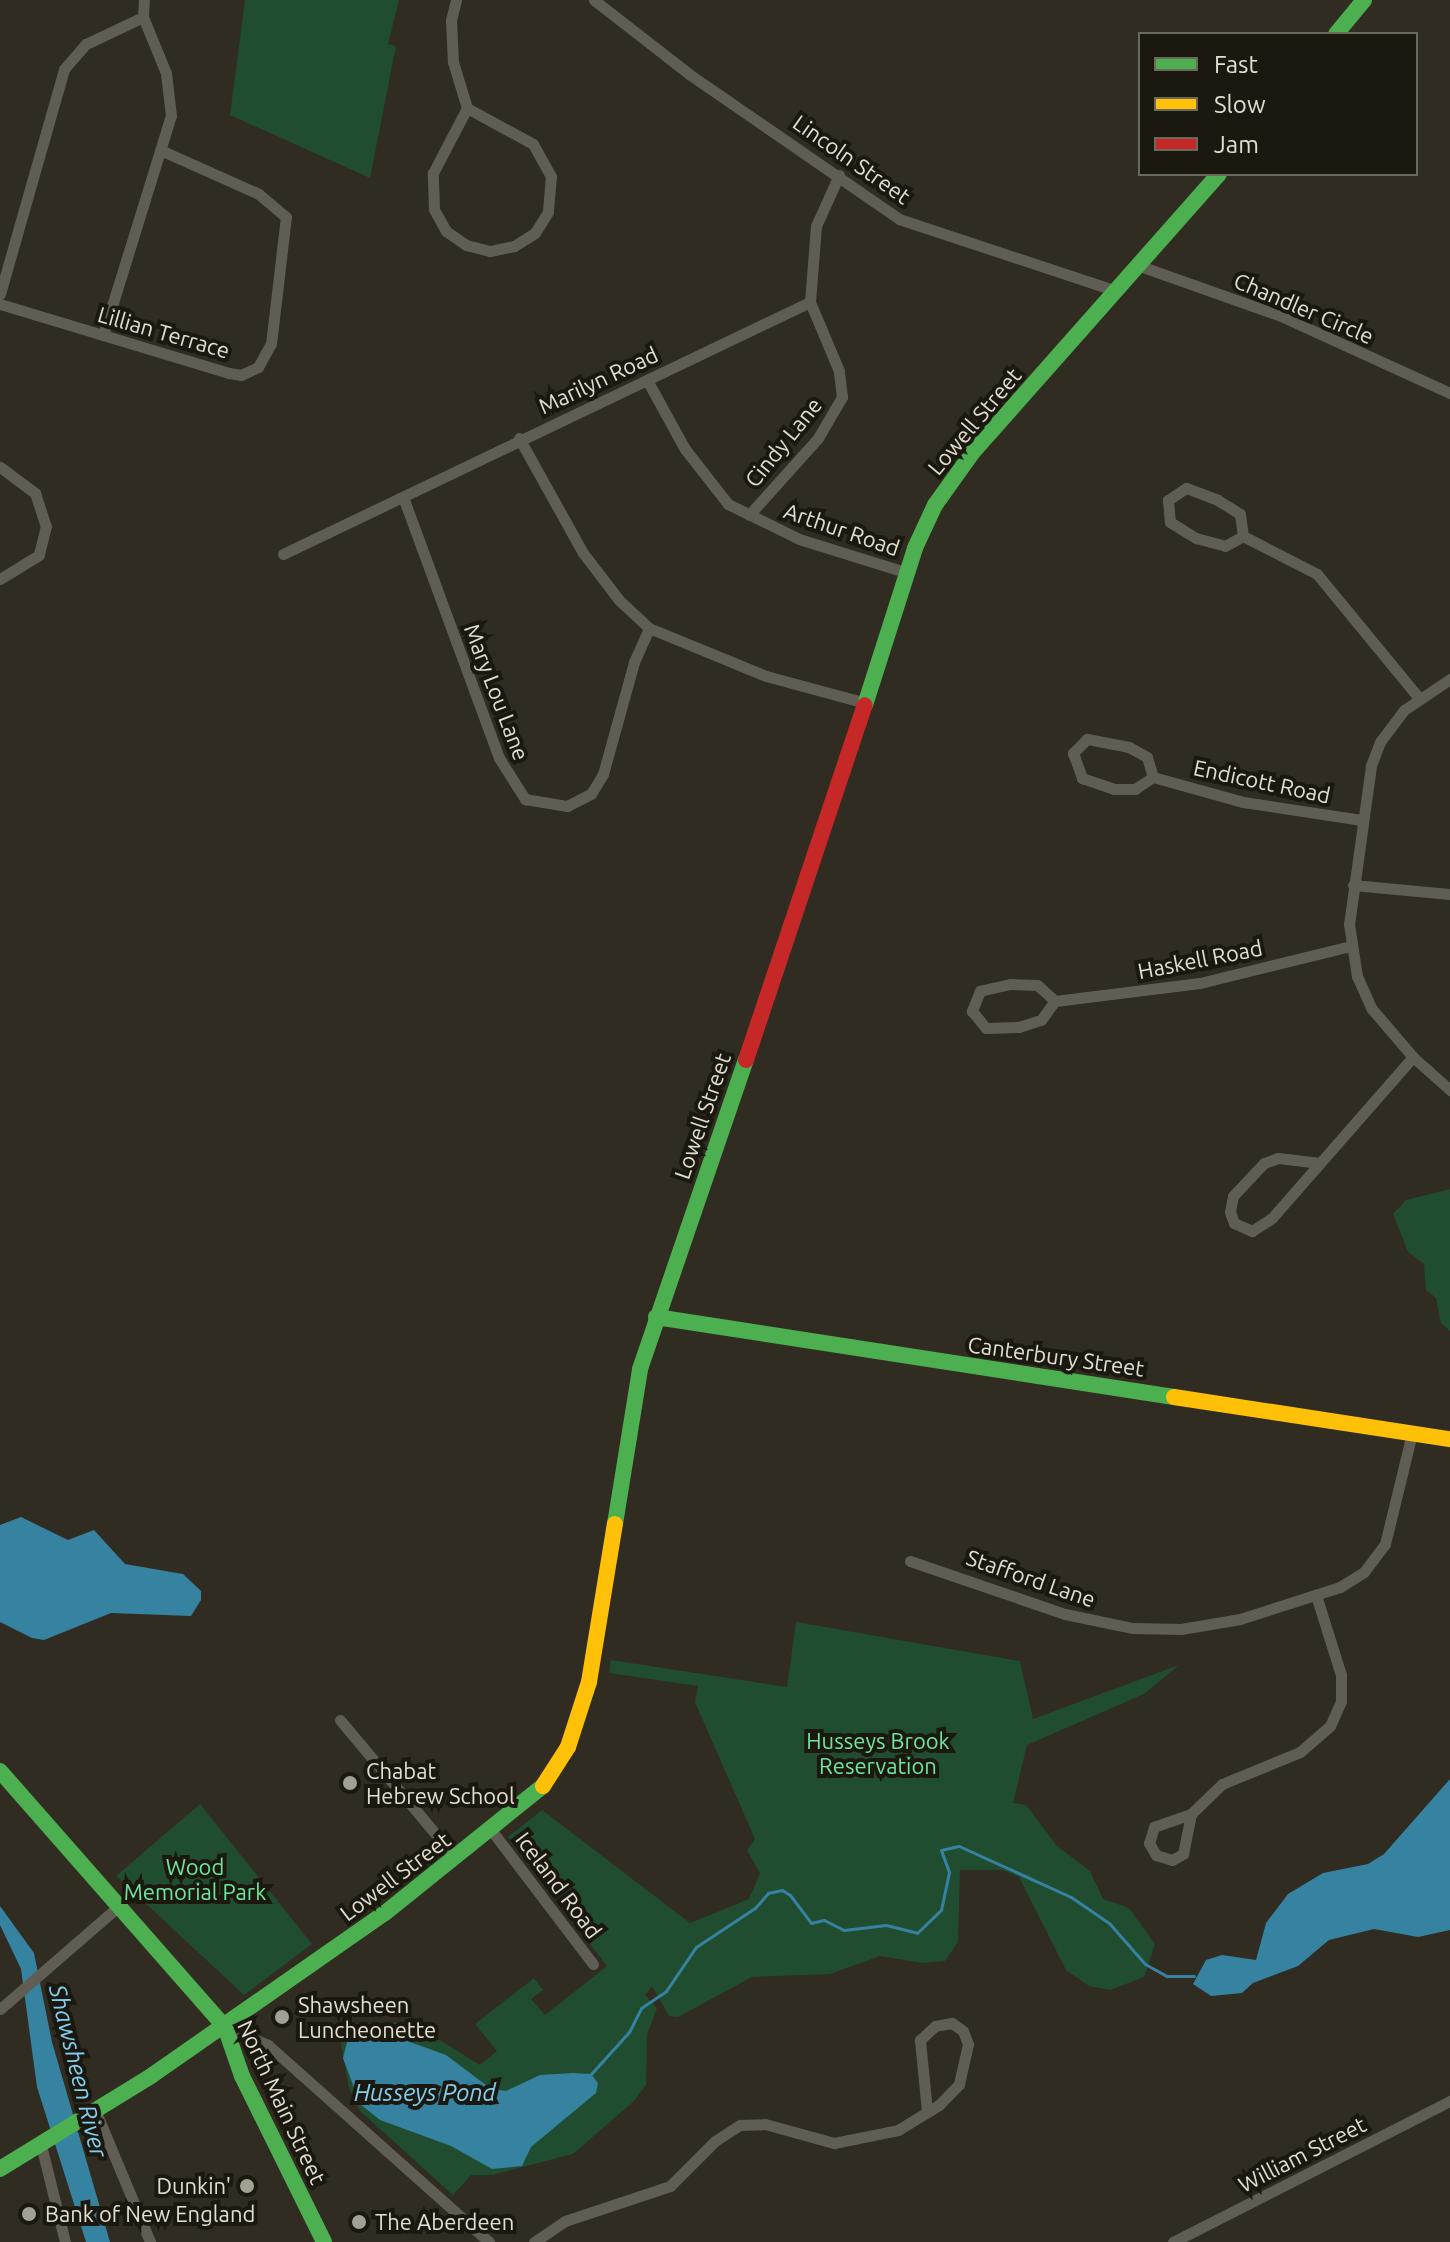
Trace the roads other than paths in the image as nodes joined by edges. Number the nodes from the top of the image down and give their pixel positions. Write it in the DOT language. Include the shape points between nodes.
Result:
graph roads {
  1 [pos="144,0"];
  2 [pos="456,0"];
  3 [pos="594,0"];
  4 [pos="1364,0"];
  5 [pos="143,17"];
  6 [pos="1338,32"];
  7 [pos="467,108"];
  8 [pos="160,150"];
  9 [pos="839,175"];
  10 [pos="1217,176"];
  11 [pos="1140,266"];
  12 [pos="1117,291"];
  13 [pos="0,294"];
  14 [pos="810,302"];
  15 [pos="0,304"];
  16 [pos="103,335"];
  17 [pos="647,380"];
  18 [pos="1450,393"];
  19 [pos="519,438"];
  20 [pos="0,467"];
  21 [pos="403,497"];
  22 [pos="749,515"];
  23 [pos="1243,536"];
  24 [pos="283,554"];
  25 [pos="905,572"];
  26 [pos="0,579"];
  27 [pos="649,628"];
  28 [pos="1450,679"];
  29 [pos="1418,697"];
  30 [pos="866,703"];
  31 [pos="1153,777"];
  32 [pos="1362,820"];
  33 [pos="1353,885"];
  34 [pos="1450,894"];
  35 [pos="1351,946"];
  36 [pos="1055,1001"];
  37 [pos="1413,1057"];
  38 [pos="1450,1090"];
  39 [pos="1320,1163"];
  40 [pos="656,1317"];
  41 [pos="1412,1433"];
  42 [pos="1450,1439"];
  43 [pos="910,1561"];
  44 [pos="1316,1595"];
  45 [pos="340,1720"];
  46 [pos="0,1771"];
  47 [pos="1191,1814"];
  48 [pos="492,1831"];
  49 [pos="456,1858"];
  50 [pos="119,1906"];
  51 [pos="593,1964"];
  52 [pos="0,2009"];
  53 [pos="225,2027"];
  54 [pos="1450,2101"];
  55 [pos="927,2112"];
  56 [pos="90,2115"];
  57 [pos="46,2142"];
  58 [pos="0,2169"];
  59 [pos="64,2242"];
  60 [pos="150,2242"];
  61 [pos="324,2242"];
  62 [pos="489,2242"];
  63 [pos="534,2242"];
  64 [pos="1173,2242"];
  1 -- 5 [label="street"];
  2 -- 7 [label="street" via="451,20 453,62"];
  3 -- 9 [label="street, Lincoln Street" via="689,74"];
  4 -- 6 [label="main road"];
  5 -- 8 [label="street" via="167,87 171,116"];
  5 -- 13 [label="street" via="86,44 64,69"];
  7 -- 7 [label="street" via="533,144 551,176 552,201 543,224 514,246 490,251 466,245 446,231 434,209 433,173"];
  8 -- 16 [label="street"];
  8 -- 16 [label="street, Lillian Terrace" via="259,194 286,217 271,344 258,367 241,375"];
  9 -- 12 [label="street, Lincoln Street" via="899,219"];
  9 -- 14 [label="street" via="816,226"];
  10 -- 11 [label="main road, Lowell Street"];
  11 -- 12 [label="main road, Lowell Street"];
  11 -- 18 [label="street, Chandler Circle" via="1281,316"];
  12 -- 25 [label="main road, Lowell Street" via="947,485"];
  14 -- 17 [label="street, Marilyn Road"];
  14 -- 22 [label="street, Cindy Lane" via="839,371 842,397 818,438"];
  15 -- 16 [label="street, Lillian Terrace"];
  17 -- 19 [label="street, Marilyn Road"];
  17 -- 22 [label="street, Arthur Road" via="705,478 728,504"];
  19 -- 21 [label="street, Marilyn Road"];
  19 -- 27 [label="street" via="595,571"];
  20 -- 26 [label="street" via="35,493 46,526 39,555"];
  21 -- 24 [label="street, Marilyn Road"];
  21 -- 27 [label="street, Mary Lou Lane" via="499,758 525,799 553,807 580,802 591,794 603,774 634,662"];
  22 -- 25 [label="street, Arthur Road" via="799,539"];
  23 -- 23 [label="street" via="1240,514 1218,500 1186,488 1168,500 1170,522 1196,538 1225,546"];
  23 -- 29 [label="street" via="1323,579"];
  25 -- 30 [label="main road, Lowell Street"];
  27 -- 30 [label="street" via="766,676"];
  28 -- 29 [label="street"];
  29 -- 32 [label="street" via="1380,742"];
  30 -- 40 [label="main road, Lowell Street"];
  31 -- 31 [label="street" via="1131,790 1099,784 1078,774 1073,753 1087,739 1129,747 1147,757"];
  31 -- 32 [label="street, Endicott Road" via="1243,802"];
  32 -- 33 [label="street"];
  33 -- 34 [label="street"];
  33 -- 35 [label="street"];
  35 -- 36 [label="street, Haskell Road" via="1200,983"];
  35 -- 37 [label="street" via="1368,1002"];
  36 -- 36 [label="street" via="1041,1020 1012,1028 986,1028 972,1014 974,997 995,986 1037,985"];
  37 -- 38 [label="street"];
  37 -- 39 [label="street"];
  39 -- 39 [label="street" via="1263,1225 1249,1232 1234,1223 1233,1196 1264,1163 1278,1158"];
  40 -- 41 [label="main road, Canterbury Street"];
  40 -- 48 [label="main road, Lowell Street" via="640,1369 578,1721 538,1793"];
  41 -- 42 [label="main road, Canterbury Street"];
  41 -- 44 [label="street, Stafford Lane" via="1385,1544 1364,1572"];
  43 -- 44 [label="street, Stafford Lane" via="1065,1614 1132,1628 1202,1626"];
  44 -- 47 [label="street" via="1341,1675 1341,1701 1330,1726 1300,1752 1222,1784"];
  45 -- 49 [label="street"];
  46 -- 50 [label="main road, North Main Street"];
  47 -- 47 [label="street" via="1183,1854 1167,1860 1156,1855 1149,1839 1154,1827"];
  48 -- 49 [label="main road, Lowell Street"];
  48 -- 51 [label="street, Iceland Road"];
  49 -- 53 [label="main road, Lowell Street"];
  50 -- 52 [label="street"];
  50 -- 53 [label="main road, North Main Street"];
  53 -- 56 [label="main road, Lowell Street"];
  53 -- 61 [label="main road, North Main Street" via="242,2076"];
  53 -- 62 [label="street" via="268,2045"];
  54 -- 64 [label="street, William Street"];
  55 -- 55 [label="street" via="953,2092 964,2074 967,2039 952,2023 935,2026 920,2040"];
  55 -- 63 [label="street" via="898,2130 847,2144 765,2124 740,2125 715,2141 670,2186 565,2221"];
  56 -- 57 [label="main road, Lowell Street"];
  56 -- 60 [label="street"];
  57 -- 58 [label="main road, Lowell Street"];
  57 -- 59 [label="street"];
}
